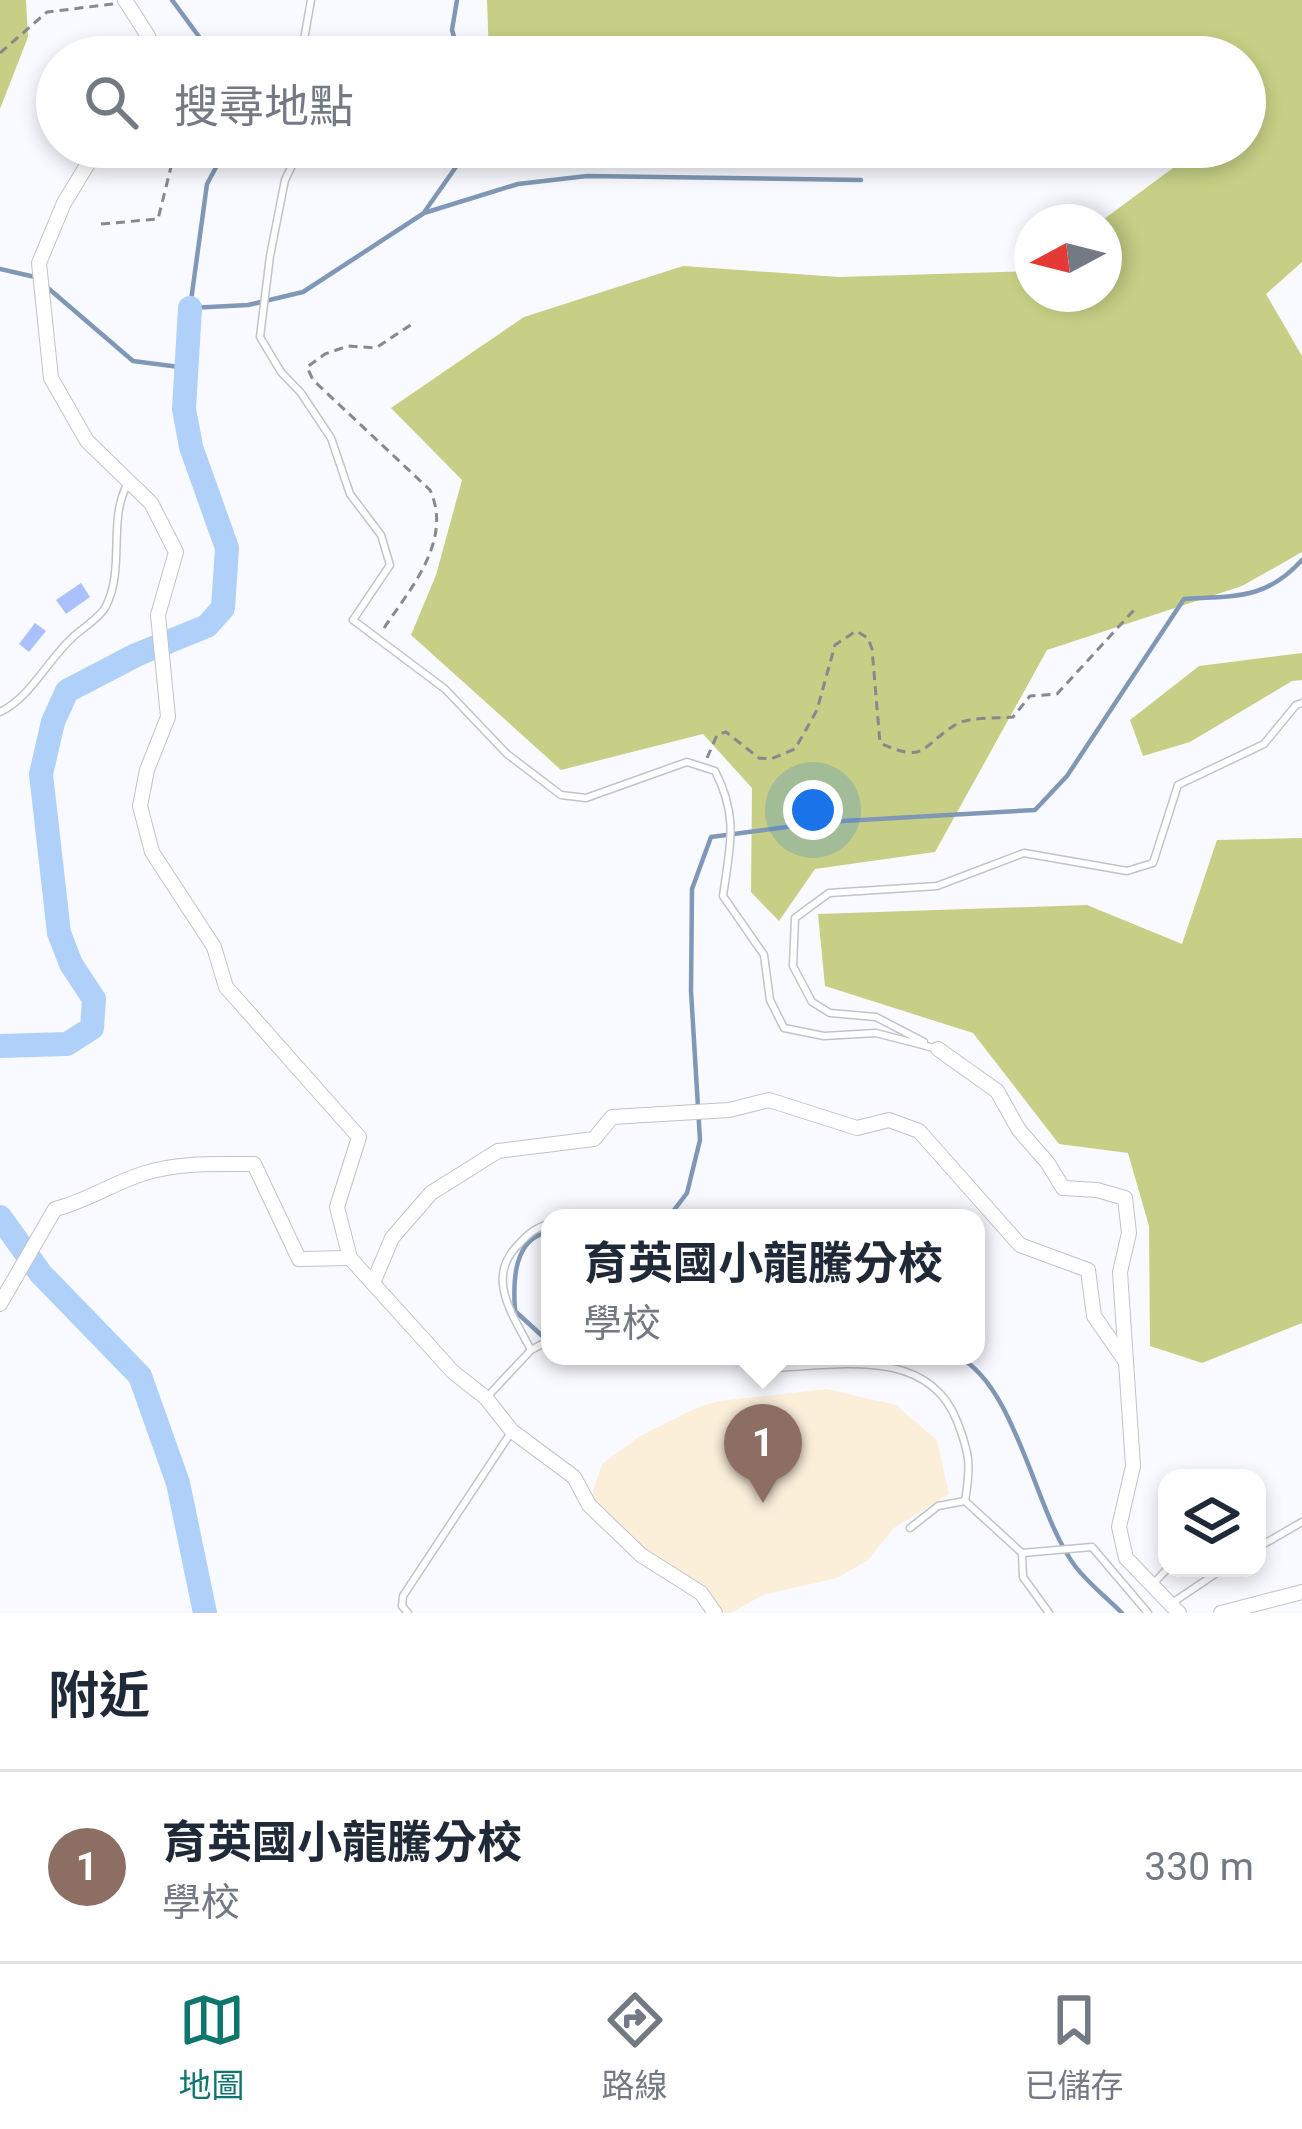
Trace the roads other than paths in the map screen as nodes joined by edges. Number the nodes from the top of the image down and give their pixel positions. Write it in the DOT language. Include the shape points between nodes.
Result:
graph roads {
  1 [pos="311,0"];
  2 [pos="126,1"];
  3 [pos="148,36"];
  4 [pos="305,36"];
  5 [pos="85,168"];
  6 [pos="291,168"];
  7 [pos="128,482"];
  8 [pos="1302,703"];
  9 [pos="0,712"];
  10 [pos="938,1049"];
  11 [pos="541,1228"];
  12 [pos="350,1258"];
  13 [pos="373,1283"];
  14 [pos="0,1304"];
  15 [pos="541,1345"];
  16 [pos="531,1350"];
  17 [pos="1126,1362"];
  18 [pos="851,1365"];
  19 [pos="881,1365"];
  20 [pos="776,1368"];
  21 [pos="486,1398"];
  22 [pos="512,1431"];
  23 [pos="965,1501"];
  24 [pos="1302,1522"];
  25 [pos="910,1528"];
  26 [pos="1266,1543"];
  27 [pos="1022,1553"];
  28 [pos="1159,1577"];
  29 [pos="1213,1577"];
  30 [pos="1151,1585"];
  31 [pos="1302,1592"];
  32 [pos="1175,1609"];
  33 [pos="408,1613"];
  34 [pos="715,1613"];
  35 [pos="1048,1613"];
  36 [pos="1148,1613"];
  37 [pos="1221,1613"];
  1 -- 4 [label="lane"];
  2 -- 3 [label="street"];
  5 -- 7 [label="street" via="39,263 51,378 87,441"];
  6 -- 10 [label="lane" via="260,337 331,438 350,494 381,535 390,565 353,620 445,689 507,754 561,795 586,798 687,762 715,771 731,802 722,896 764,955 770,1000 784,1028 876,1033"];
  7 -- 9 [label="lane" via="106,607 54,654 17,704"];
  7 -- 12 [label="street" via="151,503 176,552 158,615 168,717 140,806 152,852 214,947 226,987 359,1137 337,1207"];
  8 -- 10 [label="lane" via="1264,744 1178,785 1153,863 1127,871 1024,854 937,886 829,893 795,918 794,966 812,1002 830,1013 875,1017"];
  10 -- 17 [label="street" via="997,1091 1063,1188 1126,1198"];
  11 -- 16 [label="lane" via="503,1269 503,1300"];
  12 -- 13 [label="street"];
  12 -- 14 [label="street" via="299,1259 254,1164 197,1164 142,1173 55,1209"];
  13 -- 17 [label="street" via="392,1238 431,1193 499,1151 594,1139 612,1117 769,1100 857,1128 889,1120 920,1131 1020,1245 1088,1270 1094,1316"];
  13 -- 21 [label="street"];
  15 -- 16 [label="lane"];
  16 -- 21 [label="lane"];
  17 -- 30 [label="street" via="1133,1466 1119,1527 1126,1558"];
  18 -- 20 [label="lane"];
  19 -- 23 [label="lane" via="913,1372 952,1408 972,1460"];
  21 -- 22 [label="street"];
  22 -- 33 [label="lane" via="403,1596"];
  22 -- 34 [label="street" via="574,1477 589,1505 640,1555 701,1593"];
  23 -- 25 [label="lane" via="938,1507"];
  23 -- 27 [label="lane"];
  24 -- 26 [label="lane"];
  27 -- 35 [label="lane" via="1023,1576"];
  27 -- 36 [label="lane" via="1092,1547"];
  28 -- 30 [label="lane"];
  29 -- 32 [label="lane"];
  30 -- 32 [label="street"];
  31 -- 37 [label="street"];
}
